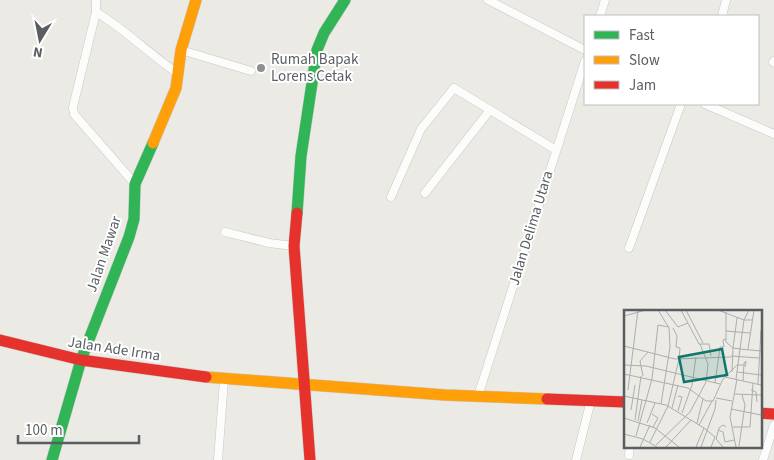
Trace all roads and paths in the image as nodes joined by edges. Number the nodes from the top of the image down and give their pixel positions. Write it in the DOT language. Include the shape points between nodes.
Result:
graph roads {
  1 [pos="96,0"];
  2 [pos="196,0"];
  3 [pos="345,0"];
  4 [pos="488,0"];
  5 [pos="605,0"];
  6 [pos="726,0"];
  7 [pos="96,12"];
  8 [pos="600,15"];
  9 [pos="722,15"];
  10 [pos="584,49"];
  11 [pos="181,50"];
  12 [pos="584,63"];
  13 [pos="251,71"];
  14 [pos="179,74"];
  15 [pos="681,105"];
  16 [pos="707,105"];
  17 [pos="490,110"];
  18 [pos="774,134"];
  19 [pos="556,150"];
  20 [pos="135,184"];
  21 [pos="425,193"];
  22 [pos="391,197"];
  23 [pos="225,232"];
  24 [pos="294,246"];
  25 [pos="629,248"];
  26 [pos="0,340"];
  27 [pos="81,360"];
  28 [pos="224,380"];
  29 [pos="303,384"];
  30 [pos="478,396"];
  31 [pos="591,400"];
  32 [pos="624,402"];
  33 [pos="774,425"];
  34 [pos="630,448"];
  35 [pos="629,455"];
  36 [pos="52,460"];
  37 [pos="218,460"];
  38 [pos="310,460"];
  39 [pos="576,460"];
  40 [pos="763,460"];
  1 -- 7 [label="street"];
  2 -- 11 [label="street, Jalan Mawar"];
  3 -- 24 [label="street" via="324,33 312,73"];
  4 -- 10 [label="street"];
  5 -- 8 [label="street"];
  6 -- 9 [label="street"];
  7 -- 14 [label="street" via="120,26 156,59"];
  7 -- 20 [label="street" via="74,114"];
  11 -- 13 [label="street"];
  11 -- 14 [label="street, Jalan Mawar"];
  12 -- 19 [label="street, Jalan Delima Utara"];
  14 -- 20 [label="street, Jalan Mawar"];
  15 -- 25 [label="street"];
  16 -- 18 [label="street"];
  17 -- 19 [label="street"];
  17 -- 21 [label="street"];
  17 -- 22 [label="street" via="453,89 421,129"];
  19 -- 30 [label="street, Jalan Delima Utara"];
  20 -- 27 [label="street, Jalan Mawar" via="134,219 129,237"];
  23 -- 24 [label="street" via="269,244"];
  24 -- 29 [label="street"];
  26 -- 27 [label="street, Jalan Ade Irma"];
  27 -- 28 [label="street, Jalan Ade Irma"];
  27 -- 36 [label="street, Jalan Mawar"];
  28 -- 29 [label="street, Jalan Ade Irma"];
  28 -- 37 [label="street"];
  29 -- 30 [label="street, Jalan Ade Irma"];
  29 -- 38 [label="street"];
  30 -- 31 [label="street, Jalan Ade Irma"];
  31 -- 32 [label="street, Jalan Ade Irma"];
  31 -- 39 [label="street"];
  33 -- 40 [label="street"];
  34 -- 35 [label="street"];
}
